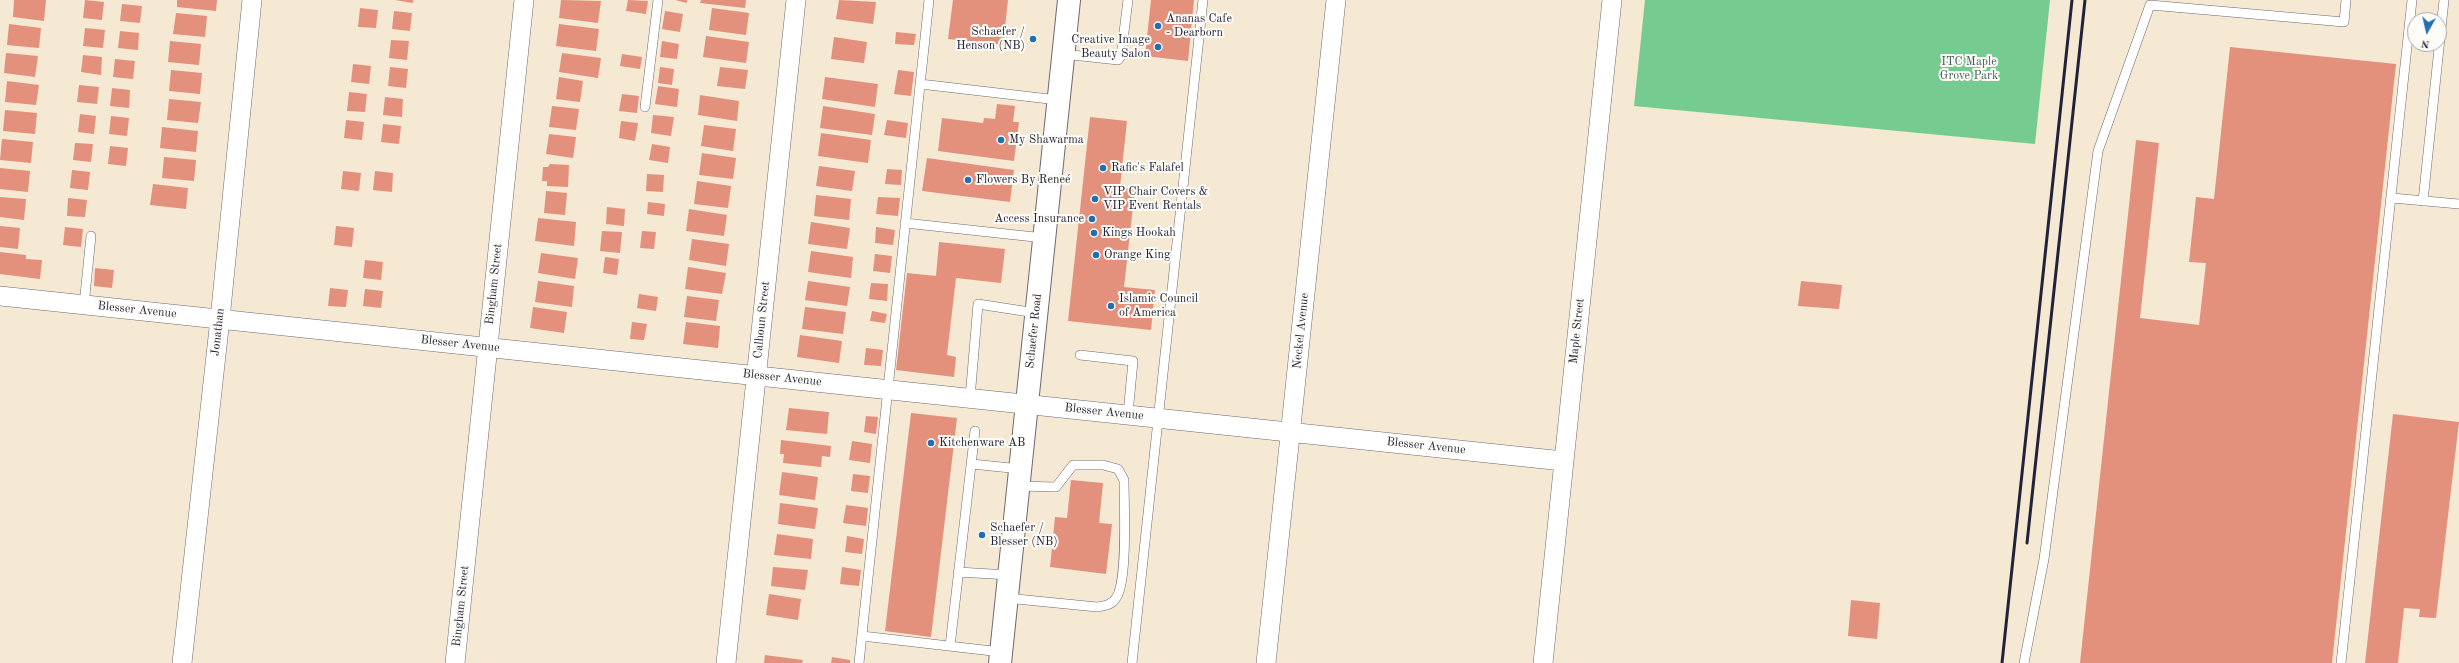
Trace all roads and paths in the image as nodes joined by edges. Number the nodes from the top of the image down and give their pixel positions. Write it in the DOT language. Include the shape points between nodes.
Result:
graph roads {
  1 [pos="252,0"];
  2 [pos="524,0"];
  3 [pos="658,0"];
  4 [pos="796,0"];
  5 [pos="929,0"];
  6 [pos="1069,0"];
  7 [pos="1128,0"];
  8 [pos="1203,0"];
  9 [pos="1336,0"];
  10 [pos="1612,0"];
  11 [pos="2346,0"];
  12 [pos="2412,0"];
  13 [pos="2444,0"];
  14 [pos="2151,3"];
  15 [pos="1063,54"];
  16 [pos="920,84"];
  17 [pos="1058,100"];
  18 [pos="645,108"];
  19 [pos="2392,198"];
  20 [pos="2423,201"];
  21 [pos="2459,204"];
  22 [pos="905,223"];
  23 [pos="91,236"];
  24 [pos="1044,238"];
  25 [pos="0,296"];
  26 [pos="84,304"];
  27 [pos="1036,313"];
  28 [pos="220,319"];
  29 [pos="487,347"];
  30 [pos="1080,356"];
  31 [pos="756,375"];
  32 [pos="888,389"];
  33 [pos="970,398"];
  34 [pos="1026,403"];
  35 [pos="1128,414"];
  36 [pos="1158,417"];
  37 [pos="975,431"];
  38 [pos="1290,431"];
  39 [pos="1564,461"];
  40 [pos="972,464"];
  41 [pos="1019,478"];
  42 [pos="958,572"];
  43 [pos="1009,575"];
  44 [pos="1006,598"];
  45 [pos="862,636"];
  46 [pos="950,646"];
  47 [pos="1001,658"];
  48 [pos="182,663"];
  49 [pos="455,663"];
  50 [pos="726,663"];
  51 [pos="859,663"];
  52 [pos="1132,663"];
  53 [pos="1266,663"];
  54 [pos="1543,663"];
  55 [pos="2024,663"];
  56 [pos="2341,663"];
  1 -- 28 [label="street, Jonathan"];
  2 -- 29 [label="street, Bingham Street"];
  3 -- 18 [label="lane"];
  4 -- 31 [label="street, Calhoun Street"];
  5 -- 16 [label="lane"];
  6 -- 15 [label="main road, Schaefer Road"];
  7 -- 15 [label="lane" via="1121,56 1118,60"];
  8 -- 36 [label="lane"];
  9 -- 38 [label="street, Neckel Avenue"];
  10 -- 39 [label="street, Maple Street"];
  11 -- 14 [label="lane" via="2344,22"];
  12 -- 19 [label="lane"];
  13 -- 20 [label="lane"];
  14 -- 55 [label="lane" via="2098,151 2044,559"];
  15 -- 17 [label="main road, Schaefer Road"];
  16 -- 17 [label="lane"];
  16 -- 22 [label="lane"];
  17 -- 24 [label="main road, Schaefer Road"];
  19 -- 20 [label="lane"];
  19 -- 56 [label="lane"];
  20 -- 21 [label="lane"];
  22 -- 24 [label="lane"];
  22 -- 32 [label="lane"];
  23 -- 26 [label="lane"];
  24 -- 27 [label="main road, Schaefer Road"];
  25 -- 26 [label="street, Blesser Avenue"];
  26 -- 28 [label="street, Blesser Avenue"];
  27 -- 33 [label="lane" via="978,304"];
  27 -- 34 [label="main road, Schaefer Road"];
  28 -- 29 [label="street, Blesser Avenue"];
  28 -- 48 [label="street, Jonathan"];
  29 -- 31 [label="street, Blesser Avenue"];
  29 -- 49 [label="street, Bingham Street"];
  30 -- 35 [label="lane" via="1133,361"];
  31 -- 32 [label="street, Blesser Avenue"];
  31 -- 50 [label="street, Calhoun Street"];
  32 -- 33 [label="street, Blesser Avenue"];
  32 -- 45 [label="lane"];
  33 -- 34 [label="street, Blesser Avenue"];
  34 -- 35 [label="street, Blesser Avenue"];
  34 -- 41 [label="main road, Schaefer Road"];
  35 -- 36 [label="street, Blesser Avenue"];
  36 -- 38 [label="street, Blesser Avenue"];
  36 -- 52 [label="lane"];
  37 -- 40 [label="lane"];
  38 -- 39 [label="street, Blesser Avenue"];
  38 -- 53 [label="street, Neckel Avenue"];
  39 -- 54 [label="street, Maple Street"];
  40 -- 41 [label="lane"];
  40 -- 42 [label="lane"];
  41 -- 43 [label="main road, Schaefer Road"];
  41 -- 44 [label="lane" via="1056,487 1073,465 1103,465 1118,469 1124,480 1124,570 1116,598 1107,605 1097,607"];
  42 -- 43 [label="lane"];
  42 -- 46 [label="lane"];
  43 -- 44 [label="main road, Schaefer Road"];
  44 -- 47 [label="main road, Schaefer Road"];
  45 -- 46 [label="lane"];
  45 -- 51 [label="lane"];
  46 -- 47 [label="lane"];
}
